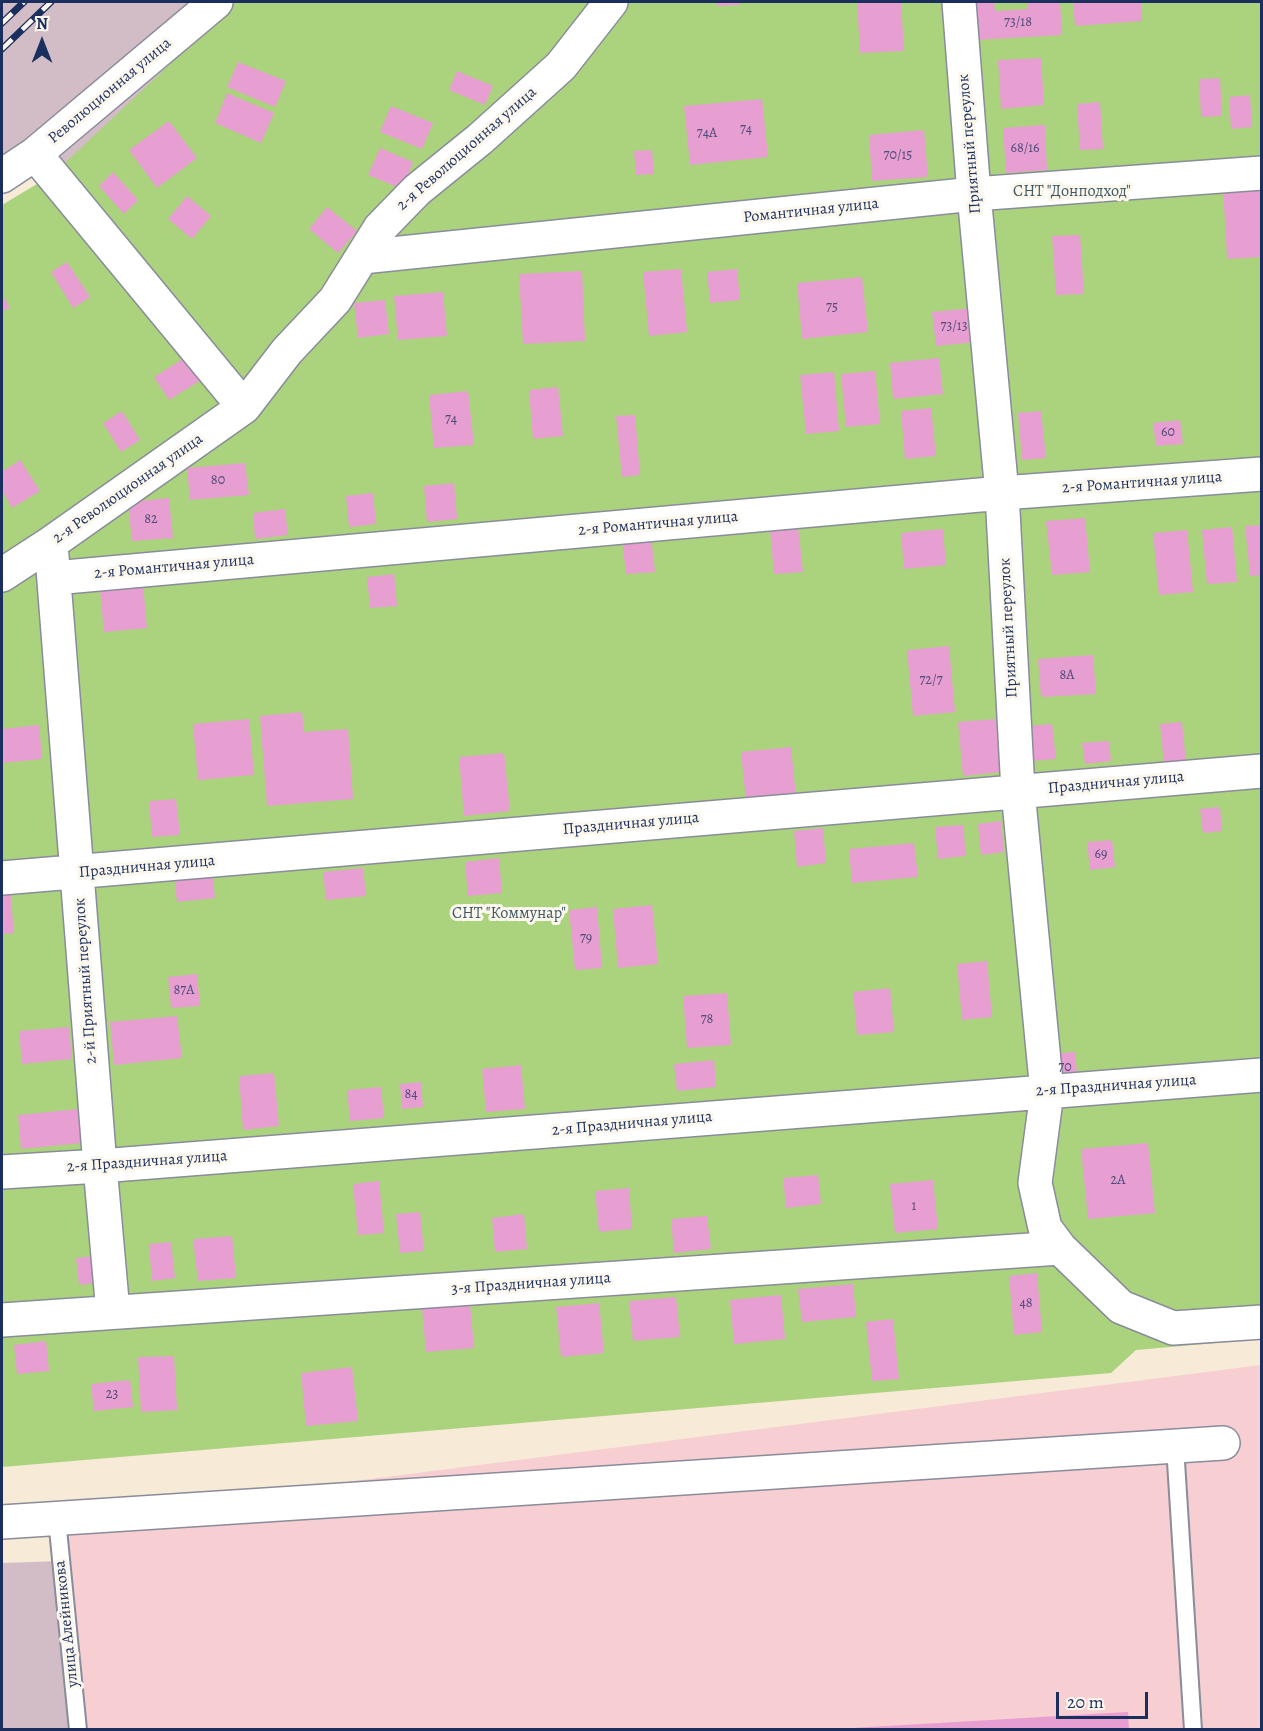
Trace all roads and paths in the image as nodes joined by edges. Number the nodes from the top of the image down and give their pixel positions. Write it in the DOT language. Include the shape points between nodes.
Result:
graph roads {
  1 [pos="216,2"];
  2 [pos="611,2"];
  3 [pos="959,2"];
  4 [pos="35,154"];
  5 [pos="1262,173"];
  6 [pos="2,176"];
  7 [pos="974,194"];
  8 [pos="362,257"];
  9 [pos="244,407"];
  10 [pos="1262,474"];
  11 [pos="1002,493"];
  12 [pos="51,543"];
  13 [pos="2,575"];
  14 [pos="54,578"];
  15 [pos="1262,771"];
  16 [pos="1018,790"];
  17 [pos="78,873"];
  18 [pos="2,878"];
  19 [pos="1262,1075"];
  20 [pos="1047,1092"];
  21 [pos="100,1167"];
  22 [pos="2,1172"];
  23 [pos="1060,1248"];
  24 [pos="113,1312"];
  25 [pos="2,1320"];
  26 [pos="1262,1322"];
  27 [pos="1223,1443"];
  28 [pos="1175,1446"];
  29 [pos="57,1519"];
  30 [pos="2,1522"];
  31 [pos="78,1730"];
  32 [pos="1193,1730"];
  1 -- 4 [label="street, Революционная улица"];
  2 -- 8 [label="street, 2-я Революционная улица" via="561,66 417,190 380,228"];
  3 -- 7 [label="street, Приятный переулок"];
  4 -- 6 [label="street, Революционная улица"];
  4 -- 9 [label="street"];
  5 -- 7 [label="street, Романтичная улица"];
  7 -- 8 [label="street, Романтичная улица"];
  7 -- 11 [label="street, Приятный переулок"];
  8 -- 9 [label="street, 2-я Революционная улица" via="335,300"];
  9 -- 12 [label="street, 2-я Революционная улица"];
  10 -- 11 [label="street, 2-я Романтичная улица"];
  11 -- 14 [label="street, 2-я Романтичная улица"];
  11 -- 16 [label="street, Приятный переулок"];
  12 -- 13 [label="street, 2-я Революционная улица"];
  12 -- 14 [label="street, 2-й Приятный переулок"];
  14 -- 17 [label="street, 2-й Приятный переулок"];
  15 -- 16 [label="street, Праздничная улица"];
  16 -- 17 [label="street, Праздничная улица"];
  16 -- 20 [label="street, Приятный переулок"];
  17 -- 18 [label="street, Праздничная улица"];
  17 -- 21 [label="street, 2-й Приятный переулок"];
  19 -- 20 [label="street, 2-я Праздничная улица"];
  20 -- 21 [label="street, 2-я Праздничная улица"];
  20 -- 23 [label="street, Приятный переулок" via="1035,1183 1045,1228"];
  21 -- 22 [label="street, 2-я Праздничная улица"];
  21 -- 24 [label="street, 2-й Приятный переулок"];
  23 -- 24 [label="street, 3-я Праздничная улица"];
  23 -- 26 [label="street, Приятный переулок" via="1121,1307 1173,1328"];
  24 -- 25 [label="street, 3-я Праздничная улица"];
  27 -- 28 [label="street"];
  28 -- 29 [label="street"];
  28 -- 32 [label="lane"];
  29 -- 30 [label="street"];
  29 -- 31 [label="lane, улица Алейникова"];
}
